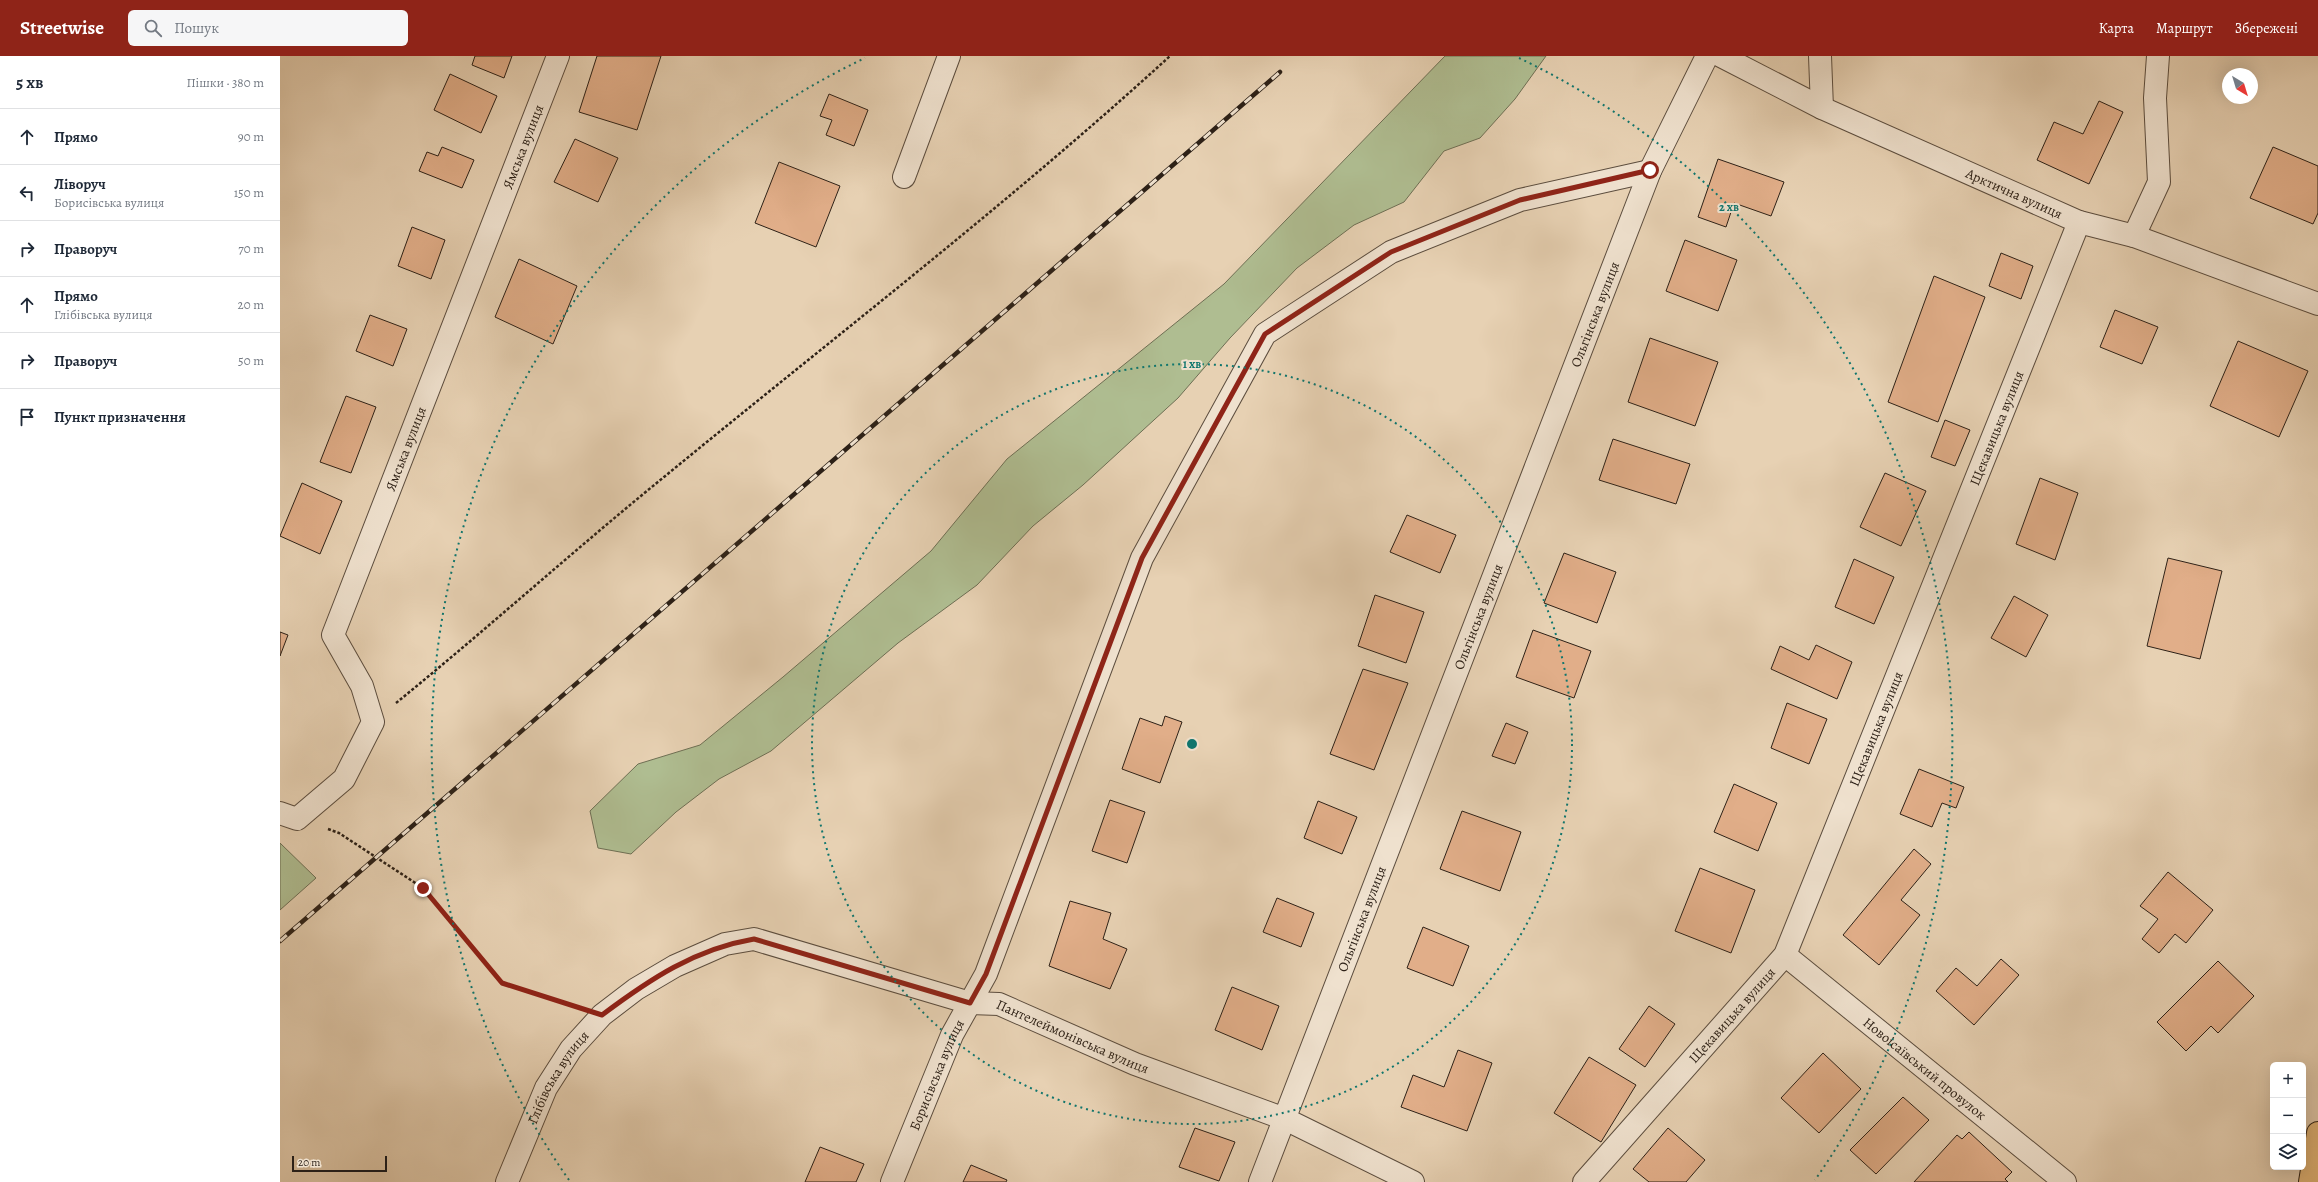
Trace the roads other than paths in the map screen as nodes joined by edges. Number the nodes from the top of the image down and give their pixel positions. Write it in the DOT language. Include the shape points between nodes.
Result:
graph roads {
  1 [pos="558,56"];
  2 [pos="949,56"];
  3 [pos="1707,56"];
  4 [pos="1721,56"];
  5 [pos="1820,56"];
  6 [pos="2158,56"];
  7 [pos="1822,108"];
  8 [pos="1650,170"];
  9 [pos="904,177"];
  10 [pos="2079,222"];
  11 [pos="2134,236"];
  12 [pos="2318,304"];
  13 [pos="289,816"];
  14 [pos="1786,955"];
  15 [pos="675,966"];
  16 [pos="970,1003"];
  17 [pos="1284,1119"];
  18 [pos="2318,1133"];
  19 [pos="507,1182"];
  20 [pos="892,1182"];
  21 [pos="1260,1182"];
  22 [pos="1413,1182"];
  23 [pos="1584,1182"];
  24 [pos="2065,1182"];
  25 [pos="2310,1182"];
  1 -- 13 [label="street, Ямська вулиця" via="333,635 362,686 373,722 344,779"];
  2 -- 9 [label="street"];
  3 -- 8 [label="street, Ольгінська вулиця"];
  4 -- 7 [label="street, Арктична вулиця"];
  5 -- 7 [label="street"];
  6 -- 11 [label="street" via="2156,98 2159,182"];
  7 -- 10 [label="street, Арктична вулиця"];
  8 -- 16 [label="street, Борисівська вулиця" via="1520,200 1391,252 1265,334 1142,558 986,974"];
  8 -- 17 [label="street, Ольгінська вулиця"];
  10 -- 11 [label="street, Арктична вулиця"];
  10 -- 14 [label="street, Щекавицька вулиця"];
  11 -- 12 [label="street, Арктична вулиця"];
  14 -- 23 [label="street, Щекавицька вулиця"];
  14 -- 24 [label="street, Новоісаївський провулок"];
  15 -- 16 [label="street, Пантелеймонівська вулиця" via="725,944 754,939"];
  15 -- 19 [label="street, Глібівська вулиця" via="636,989 602,1015 571,1049 546,1088"];
  16 -- 17 [label="street, Пантелеймонівська вулиця" via="1000,1004 1135,1064"];
  16 -- 20 [label="street, Борисівська вулиця" via="952,1035"];
  17 -- 21 [label="street, Ольгінська вулиця"];
  17 -- 22 [label="street, Пантелеймонівська вулиця"];
  18 -- 25 [label="main road"];
}
